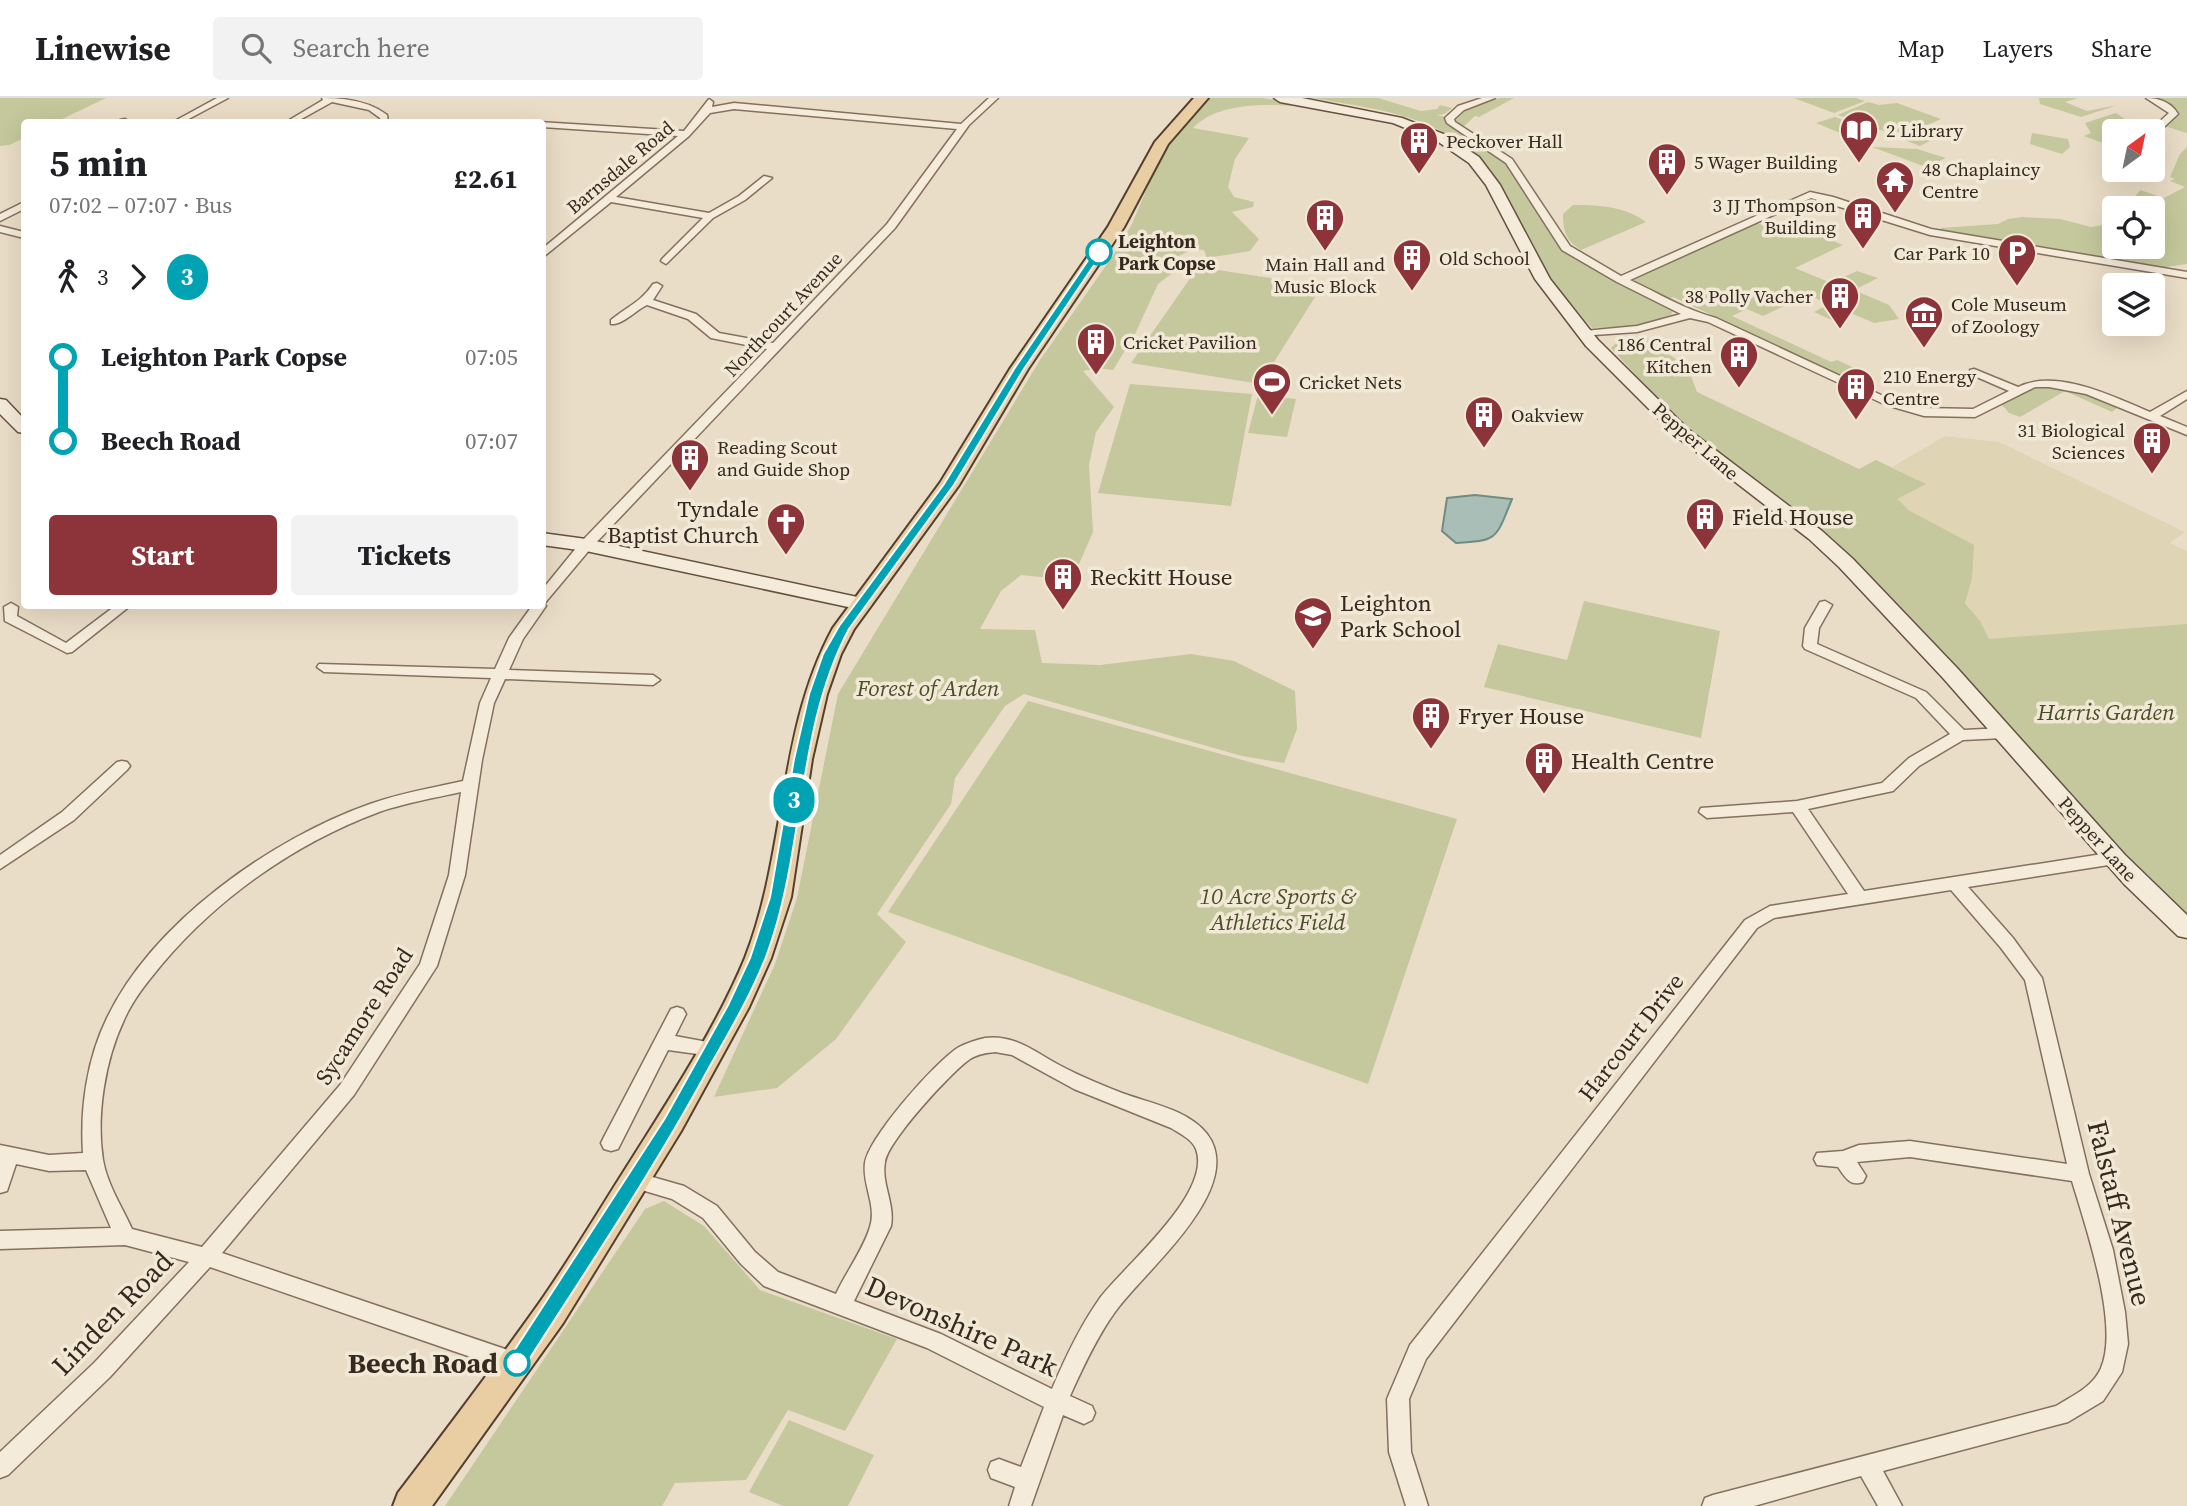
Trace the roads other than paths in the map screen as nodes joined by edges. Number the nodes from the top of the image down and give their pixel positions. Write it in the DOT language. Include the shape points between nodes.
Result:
graph roads {
  1 [pos="224,98"];
  2 [pos="710,98"];
  3 [pos="720,98"];
  4 [pos="994,98"];
  5 [pos="1201,98"];
  6 [pos="1280,98"];
  7 [pos="1491,98"];
  8 [pos="2150,98"];
  9 [pos="328,99"];
  10 [pos="734,106"];
  11 [pos="707,111"];
  12 [pos="183,119"];
  13 [pos="295,119"];
  14 [pos="384,119"];
  15 [pos="2165,122"];
  16 [pos="546,124"];
  17 [pos="963,127"];
  18 [pos="687,134"];
  19 [pos="775,187"];
  20 [pos="609,199"];
  21 [pos="21,207"];
  22 [pos="710,216"];
  23 [pos="0,218"];
  24 [pos="0,229"];
  25 [pos="21,233"];
  26 [pos="546,252"];
  27 [pos="666,255"];
  28 [pos="2187,275"];
  29 [pos="1621,280"];
  30 [pos="657,286"];
  31 [pos="647,301"];
  32 [pos="699,304"];
  33 [pos="686,313"];
  34 [pos="1690,314"];
  35 [pos="615,322"];
  36 [pos="1587,338"];
  37 [pos="775,348"];
  38 [pos="1974,372"];
  39 [pos="2018,391"];
  40 [pos="2187,394"];
  41 [pos="0,404"];
  42 [pos="2152,416"];
  43 [pos="21,425"];
  44 [pos="2187,431"];
  45 [pos="546,540"];
  46 [pos="586,545"];
  47 [pos="546,595"];
  48 [pos="862,604"];
  49 [pos="1825,605"];
  50 [pos="118,609"];
  51 [pos="537,609"];
  52 [pos="7,615"];
  53 [pos="324,667"];
  54 [pos="499,672"];
  55 [pos="653,680"];
  56 [pos="2004,733"];
  57 [pos="1960,735"];
  58 [pos="122,766"];
  59 [pos="471,785"];
  60 [pos="1797,806"];
  61 [pos="1707,812"];
  62 [pos="2115,858"];
  63 [pos="0,863"];
  64 [pos="1955,883"];
  65 [pos="1860,898"];
  66 [pos="2187,929"];
  67 [pos="677,1014"];
  68 [pos="663,1042"];
  69 [pos="712,1049"];
  70 [pos="611,1143"];
  71 [pos="5,1154"];
  72 [pos="93,1161"];
  73 [pos="2079,1174"];
  74 [pos="1856,1176"];
  75 [pos="635,1180"];
  76 [pos="0,1185"];
  77 [pos="125,1236"];
  78 [pos="0,1240"];
  79 [pos="206,1257"];
  80 [pos="842,1305"];
  81 [pos="517,1363"];
  82 [pos="1057,1402"];
  83 [pos="1084,1413"];
  84 [pos="1866,1464"];
  85 [pos="0,1467"];
  86 [pos="999,1471"];
  87 [pos="1028,1481"];
  88 [pos="1411,1504"];
  89 [pos="411,1506"];
  90 [pos="1020,1506"];
  91 [pos="1713,1506"];
  92 [pos="1891,1506"];
  1 -- 12 [label="street"];
  2 -- 11 [label="street, Barnsdale Road"];
  3 -- 10 [label="street"];
  4 -- 17 [label="street, Northcourt Avenue"];
  5 -- 48 [label="main road" via="1162,142 1116,227 1019,369 949,485"];
  6 -- 36 [label="street, Pepper Lane" via="1406,124 1463,151 1489,179 1537,271"];
  7 -- 29 [label="street" via="1454,112 1451,123 1509,161 1566,248"];
  8 -- 15 [label="street" via="2171,109 2174,114"];
  9 -- 13 [label="street"];
  9 -- 14 [label="street" via="372,108"];
  10 -- 11 [label="street"];
  10 -- 17 [label="street"];
  11 -- 18 [label="street, Barnsdale Road"];
  16 -- 18 [label="street"];
  17 -- 37 [label="street, Northcourt Avenue" via="891,226"];
  18 -- 20 [label="street, Barnsdale Road"];
  19 -- 22 [label="street" via="764,182"];
  20 -- 22 [label="street"];
  20 -- 26 [label="street, Barnsdale Road"];
  21 -- 23 [label="street"];
  22 -- 27 [label="street"];
  24 -- 25 [label="street"];
  28 -- 29 [label="street" via="1930,232 1810,195"];
  29 -- 34 [label="street"];
  30 -- 31 [label="street"];
  31 -- 33 [label="street"];
  31 -- 35 [label="street"];
  32 -- 33 [label="street"];
  33 -- 37 [label="street" via="704,322 715,336"];
  34 -- 36 [label="street" via="1687,321 1668,328"];
  34 -- 39 [label="street" via="1890,403 1924,412 1975,413"];
  36 -- 56 [label="street, Pepper Lane" via="1704,452 1844,561"];
  37 -- 46 [label="street, Northcourt Avenue"];
  38 -- 39 [label="street"];
  39 -- 42 [label="street" via="2034,384 2070,386"];
  40 -- 42 [label="street"];
  41 -- 43 [label="street"];
  42 -- 44 [label="street"];
  45 -- 46 [label="street"];
  46 -- 47 [label="street"];
  46 -- 48 [label="street"];
  48 -- 69 [label="main road" via="830,654 816,694 800,759 778,897 758,958"];
  49 -- 57 [label="street" via="1812,628 1810,646 1921,695"];
  50 -- 52 [label="street" via="67,649"];
  51 -- 54 [label="street, Sycamore Road"];
  53 -- 54 [label="street"];
  54 -- 55 [label="street"];
  54 -- 59 [label="street, Sycamore Road"];
  56 -- 57 [label="street"];
  56 -- 62 [label="street, Pepper Lane"];
  57 -- 60 [label="street" via="1914,762 1887,787"];
  58 -- 63 [label="street" via="68,816"];
  59 -- 72 [label="street" via="363,813 287,851 220,895 171,941 122,1006 100,1063 93,1110"];
  59 -- 79 [label="street, Sycamore Road" via="457,874 428,966 346,1090"];
  60 -- 61 [label="street"];
  60 -- 65 [label="street"];
  62 -- 64 [label="street, Harcourt Drive"];
  62 -- 66 [label="street, Pepper Lane"];
  64 -- 65 [label="street, Harcourt Drive"];
  64 -- 73 [label="street, Falstaff Avenue" via="2033,978"];
  65 -- 88 [label="street, Harcourt Drive" via="1770,912 1751,924 1418,1352 1398,1399 1401,1452"];
  67 -- 68 [label="street"];
  68 -- 69 [label="street"];
  68 -- 70 [label="street"];
  69 -- 75 [label="main road"];
  71 -- 72 [label="street" via="49,1163"];
  71 -- 76 [label="street"];
  72 -- 77 [label="street"];
  73 -- 74 [label="street" via="1910,1149 1833,1159"];
  73 -- 84 [label="street, Falstaff Avenue" via="2103,1250 2115,1312 2117,1344 2111,1372 2095,1394 2060,1415"];
  75 -- 80 [label="street, Devonshire Park" via="677,1192 710,1212 771,1279"];
  75 -- 81 [label="main road"];
  77 -- 78 [label="street, Linden Road"];
  77 -- 79 [label="street, Linden Road"];
  79 -- 81 [label="street"];
  79 -- 85 [label="street, Linden Road" via="102,1370"];
  80 -- 82 [label="street, Devonshire Park" via="934,1341"];
  80 -- 82 [label="street, Devonshire Park" via="883,1217 874,1184 876,1157 891,1133 962,1054 993,1044 1008,1046 1115,1098 1178,1122 1200,1137 1208,1153 1197,1199 1184,1221 1107,1306"];
  81 -- 89 [label="main road"];
  82 -- 83 [label="street, Devonshire Park"];
  82 -- 87 [label="street, Devonshire Park"];
  84 -- 91 [label="street, Falstaff Avenue"];
  84 -- 92 [label="street"];
  86 -- 87 [label="street"];
  87 -- 90 [label="street, Devonshire Park"];
}
